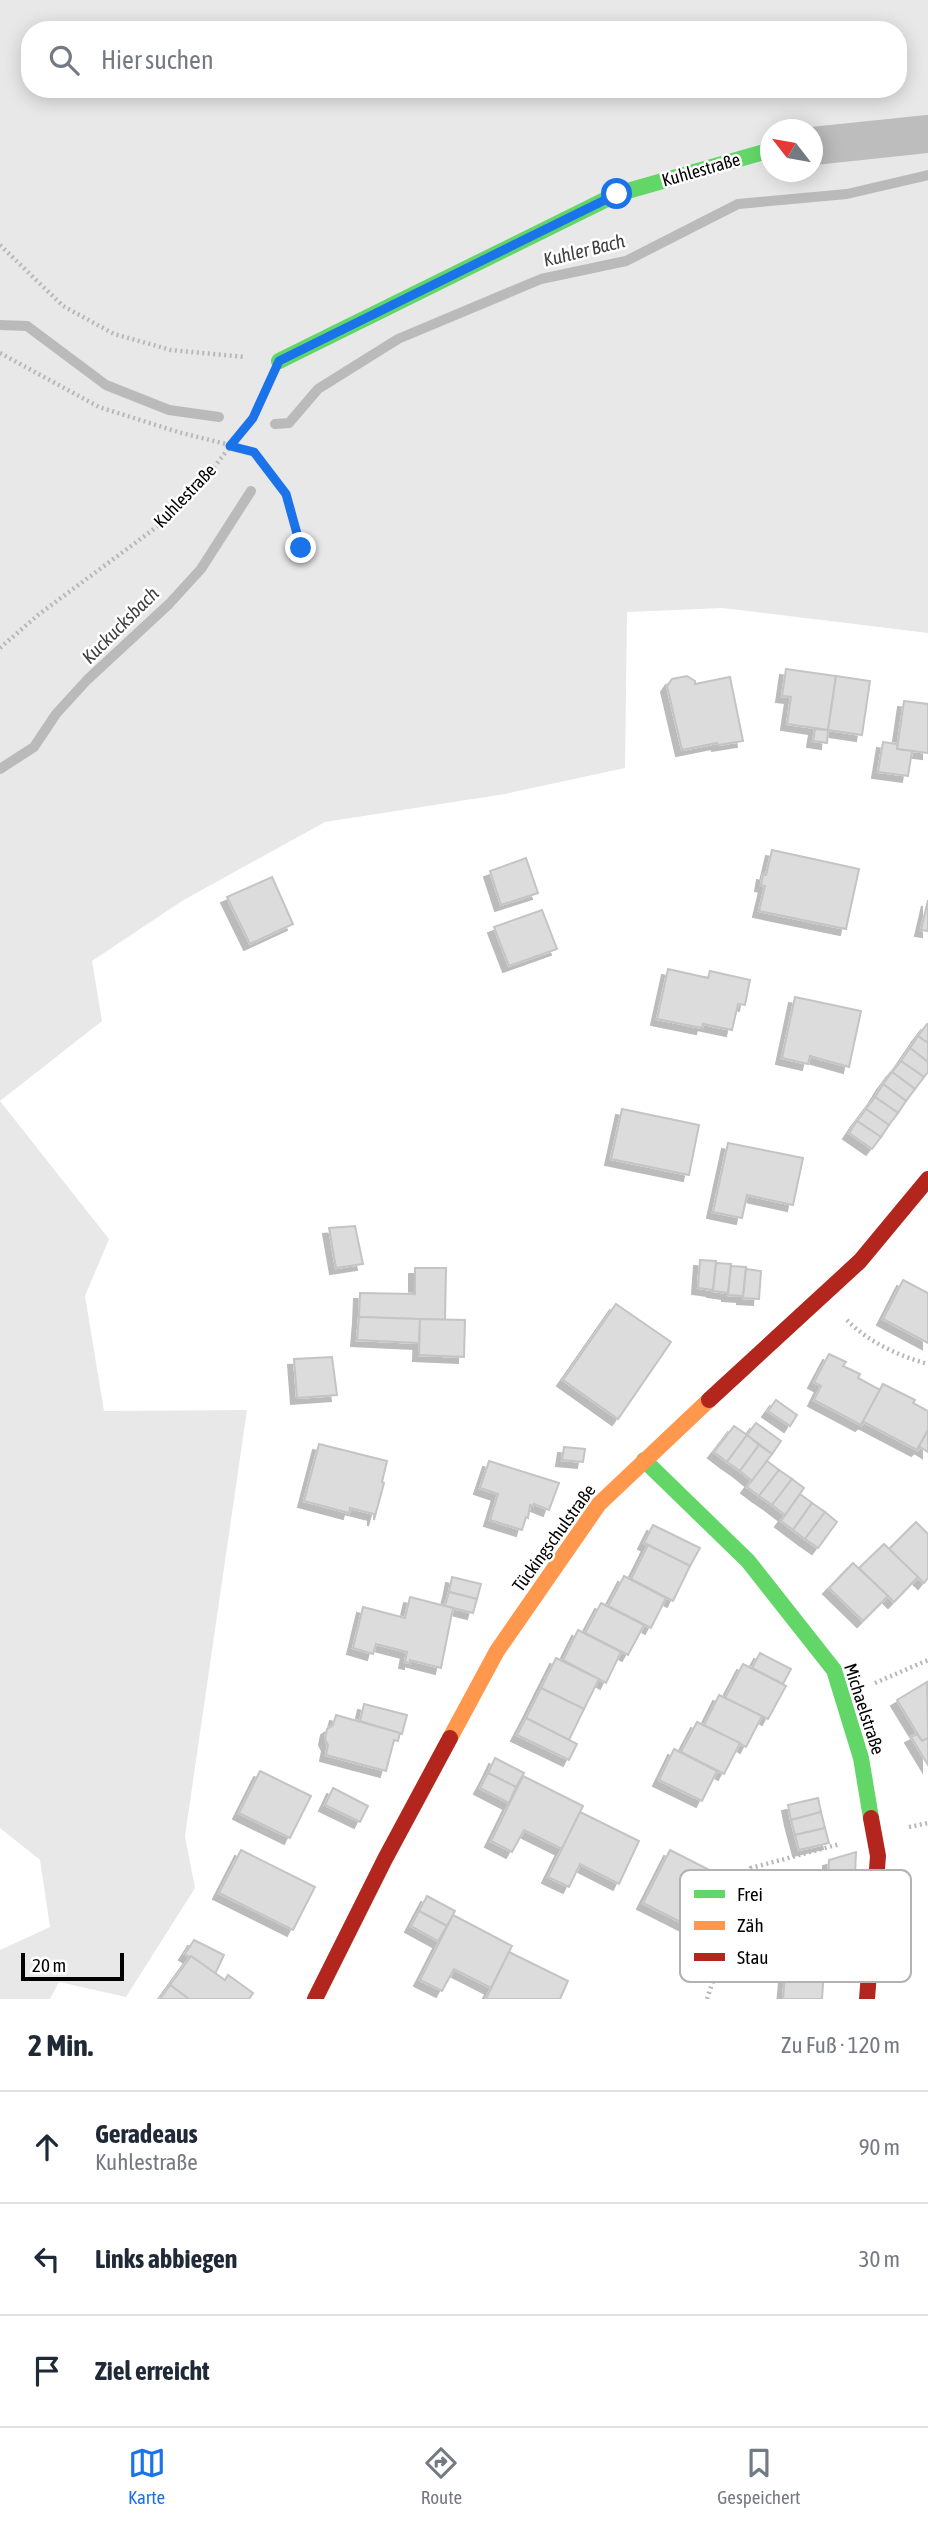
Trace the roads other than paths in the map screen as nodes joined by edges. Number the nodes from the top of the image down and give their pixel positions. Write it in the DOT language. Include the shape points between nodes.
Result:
graph roads {
  1 [pos="928,134"];
  2 [pos="823,145"];
  3 [pos="760,153"];
  4 [pos="279,361"];
  5 [pos="928,1179"];
  6 [pos="643,1460"];
  7 [pos="877,1870"];
  8 [pos="315,1999"];
  1 -- 2 [label="street"];
  3 -- 4 [label="street, Kuhlestraße" via="617,194"];
  5 -- 6 [label="street, Tückingschulstraße" via="860,1261"];
  6 -- 7 [label="street, Michaelstraße" via="748,1561 834,1670 861,1758"];
  6 -- 8 [label="street, Tückingschulstraße" via="599,1504 497,1651"];
}
